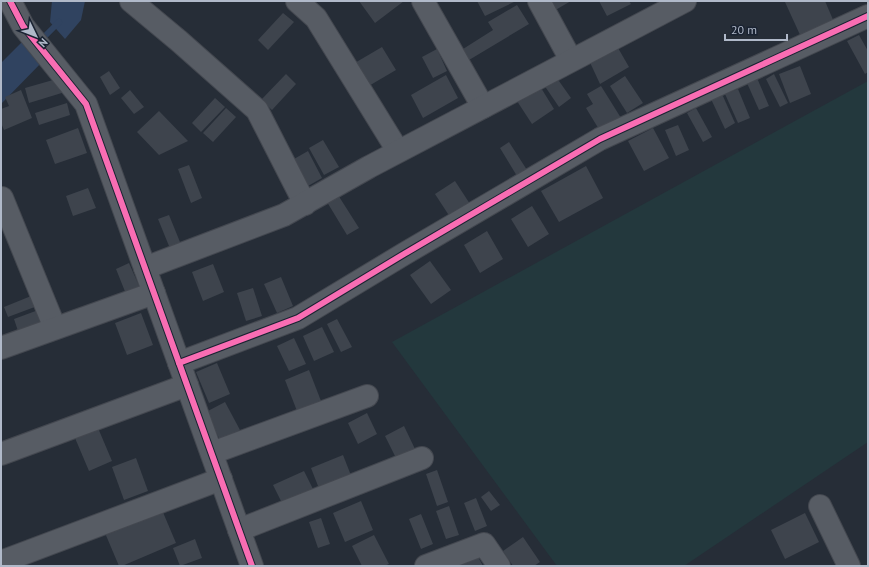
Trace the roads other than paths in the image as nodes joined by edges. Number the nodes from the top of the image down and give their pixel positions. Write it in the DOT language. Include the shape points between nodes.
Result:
graph roads {
  1 [pos="10,1"];
  2 [pos="24,1"];
  3 [pos="131,1"];
  4 [pos="297,1"];
  5 [pos="422,1"];
  6 [pos="539,1"];
  7 [pos="685,1"];
  8 [pos="868,16"];
  9 [pos="23,26"];
  10 [pos="571,60"];
  11 [pos="483,107"];
  12 [pos="398,151"];
  13 [pos="2,198"];
  14 [pos="305,204"];
  15 [pos="145,268"];
  16 [pos="154,293"];
  17 [pos="55,328"];
  18 [pos="1,348"];
  19 [pos="179,363"];
  20 [pos="187,385"];
  21 [pos="367,396"];
  22 [pos="1,454"];
  23 [pos="212,454"];
  24 [pos="422,458"];
  25 [pos="221,479"];
  26 [pos="820,506"];
  27 [pos="239,530"];
  28 [pos="1,562"];
  29 [pos="252,566"];
  30 [pos="426,566"];
  31 [pos="499,566"];
  32 [pos="849,566"];
  1 -- 9 [label="street"];
  2 -- 9 [label="street"];
  3 -- 14 [label="street" via="257,110"];
  4 -- 12 [label="street" via="316,18"];
  5 -- 11 [label="street"];
  6 -- 10 [label="street"];
  7 -- 10 [label="street"];
  8 -- 19 [label="street" via="600,139 298,318"];
  9 -- 15 [label="street" via="86,104"];
  10 -- 11 [label="street"];
  11 -- 12 [label="street"];
  12 -- 14 [label="street"];
  13 -- 17 [label="street"];
  14 -- 15 [label="street" via="284,215"];
  15 -- 16 [label="street"];
  16 -- 17 [label="street"];
  16 -- 19 [label="street"];
  17 -- 18 [label="street"];
  19 -- 20 [label="street"];
  20 -- 22 [label="street"];
  20 -- 23 [label="street"];
  21 -- 23 [label="street"];
  23 -- 25 [label="street"];
  24 -- 27 [label="street"];
  25 -- 27 [label="street"];
  25 -- 28 [label="street"];
  26 -- 32 [label="street"];
  27 -- 29 [label="street"];
  30 -- 31 [label="street" via="484,544"];
}
